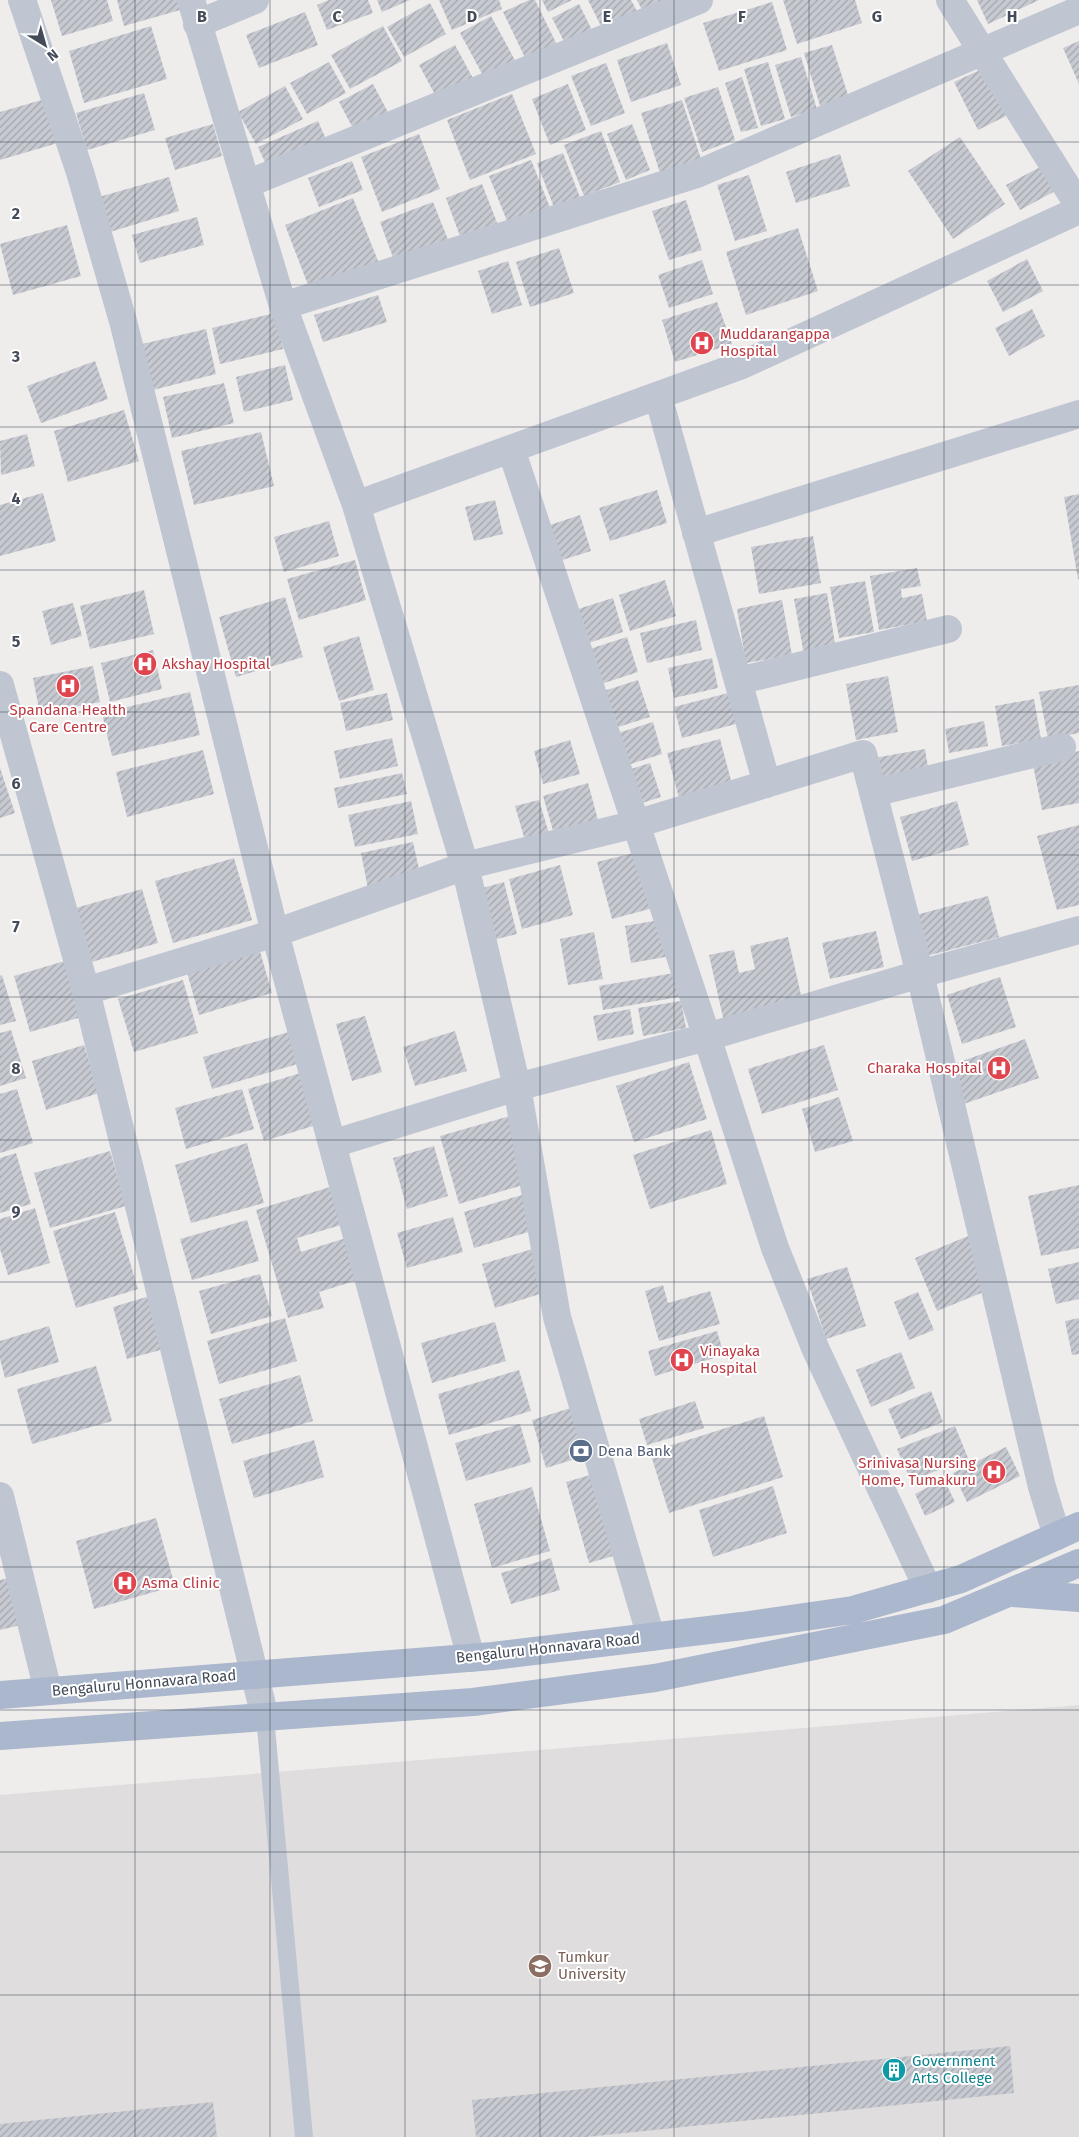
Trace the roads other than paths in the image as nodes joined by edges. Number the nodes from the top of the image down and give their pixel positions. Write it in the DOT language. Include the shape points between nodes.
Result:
graph roads {
  1 [pos="22,0"];
  2 [pos="255,0"];
  3 [pos="699,0"];
  4 [pos="950,0"];
  5 [pos="1079,10"];
  6 [pos="194,12"];
  7 [pos="981,51"];
  8 [pos="247,184"];
  9 [pos="1079,206"];
  10 [pos="1079,210"];
  11 [pos="283,306"];
  12 [pos="658,396"];
  13 [pos="1079,414"];
  14 [pos="511,449"];
  15 [pos="356,505"];
  16 [pos="696,533"];
  17 [pos="948,629"];
  18 [pos="738,680"];
  19 [pos="0,684"];
  20 [pos="1062,747"];
  21 [pos="767,784"];
  22 [pos="873,793"];
  23 [pos="636,824"];
  24 [pos="465,866"];
  25 [pos="1079,930"];
  26 [pos="275,933"];
  27 [pos="920,974"];
  28 [pos="86,991"];
  29 [pos="708,1037"];
  30 [pos="517,1087"];
  31 [pos="332,1144"];
  32 [pos="0,1496"];
  33 [pos="1068,1531"];
  34 [pos="1079,1563"];
  35 [pos="975,1573"];
  36 [pos="928,1589"];
  37 [pos="1010,1593"];
  38 [pos="1079,1598"];
  39 [pos="651,1637"];
  40 [pos="471,1658"];
  41 [pos="254,1675"];
  42 [pos="48,1691"];
  43 [pos="0,1695"];
  44 [pos="265,1717"];
  45 [pos="0,1736"];
  46 [pos="304,2137"];
  1 -- 26 [label="street" via="80,172 120,312"];
  2 -- 6 [label="street"];
  3 -- 8 [label="street"];
  4 -- 7 [label="street"];
  5 -- 7 [label="street"];
  6 -- 8 [label="street"];
  7 -- 9 [label="street"];
  7 -- 11 [label="street" via="697,174"];
  8 -- 11 [label="street"];
  10 -- 12 [label="street" via="742,365"];
  11 -- 15 [label="street"];
  12 -- 14 [label="street"];
  12 -- 16 [label="street"];
  13 -- 16 [label="street"];
  14 -- 15 [label="street"];
  14 -- 23 [label="street"];
  15 -- 24 [label="street"];
  16 -- 18 [label="street"];
  17 -- 18 [label="street"];
  18 -- 21 [label="street"];
  19 -- 28 [label="street"];
  20 -- 22 [label="street"];
  21 -- 22 [label="street" via="863,754"];
  21 -- 23 [label="street"];
  22 -- 27 [label="street"];
  23 -- 24 [label="street"];
  23 -- 29 [label="street"];
  24 -- 26 [label="street"];
  24 -- 30 [label="street"];
  25 -- 27 [label="street"];
  26 -- 28 [label="street"];
  26 -- 31 [label="street"];
  27 -- 29 [label="street"];
  27 -- 33 [label="street" via="1042,1487"];
  28 -- 41 [label="street"];
  29 -- 30 [label="street"];
  29 -- 36 [label="street" via="798,1310"];
  30 -- 31 [label="street"];
  30 -- 39 [label="street" via="557,1317"];
  31 -- 40 [label="street"];
  32 -- 42 [label="street"];
  33 -- 35 [label="main road, Bengaluru Honnavara Road"];
  34 -- 37 [label="main road"];
  35 -- 36 [label="main road, Bengaluru Honnavara Road"];
  35 -- 37 [label="main road"];
  36 -- 39 [label="main road, Bengaluru Honnavara Road" via="853,1610"];
  37 -- 38 [label="main road"];
  37 -- 44 [label="main road" via="944,1620 655,1678 473,1702"];
  39 -- 40 [label="main road, Bengaluru Honnavara Road"];
  40 -- 41 [label="main road, Bengaluru Honnavara Road"];
  41 -- 42 [label="main road, Bengaluru Honnavara Road"];
  41 -- 44 [label="street"];
  42 -- 43 [label="main road, Bengaluru Honnavara Road"];
  44 -- 45 [label="main road"];
  44 -- 46 [label="lane"];
}
